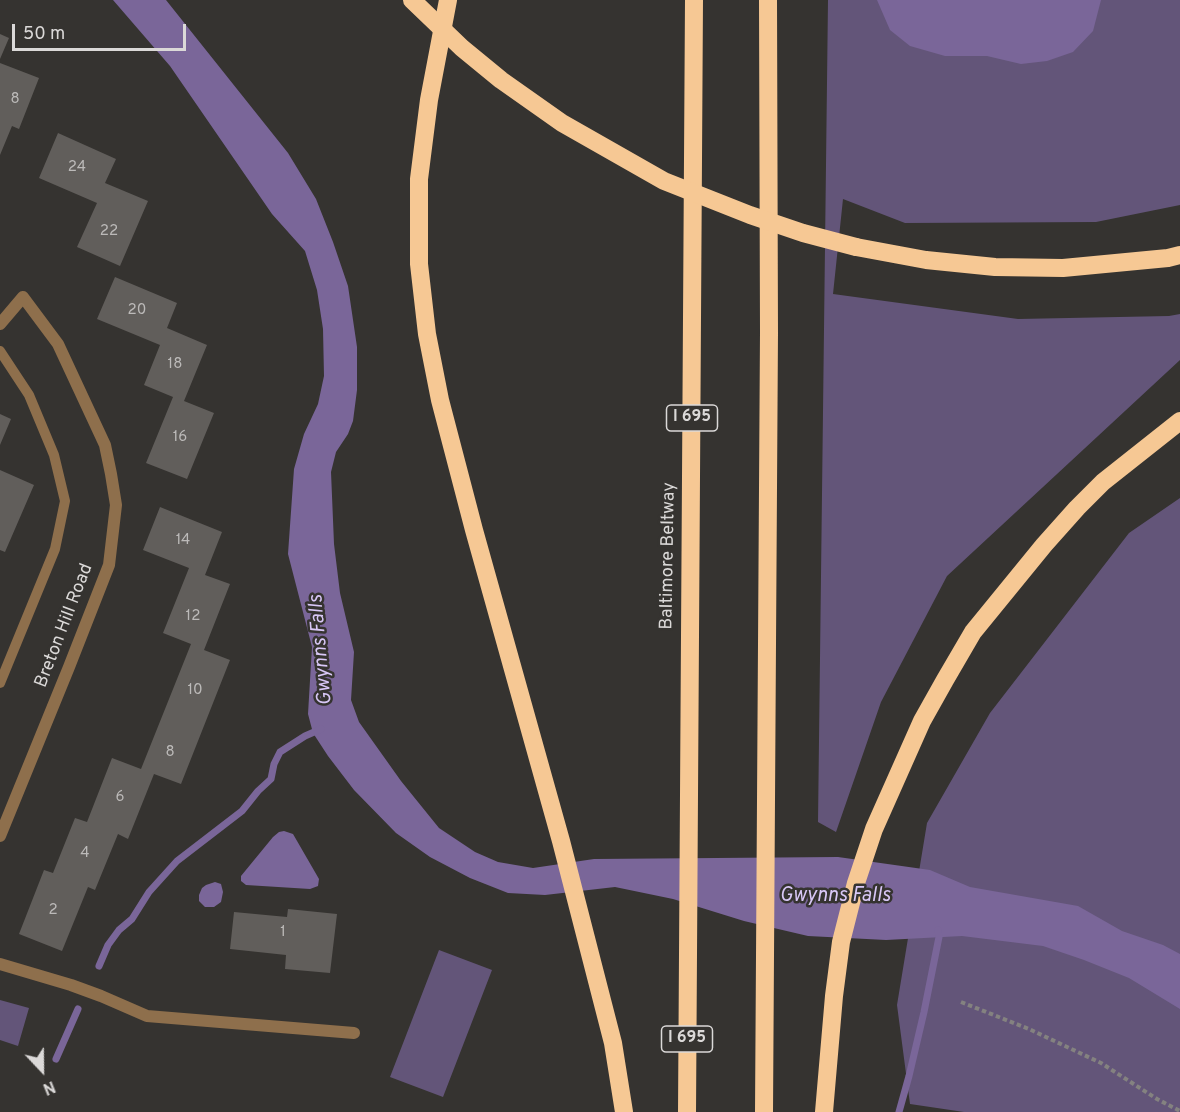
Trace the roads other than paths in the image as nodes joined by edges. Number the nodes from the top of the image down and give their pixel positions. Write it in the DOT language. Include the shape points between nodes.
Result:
graph roads {
  1 [pos="412,0"];
  2 [pos="448,0"];
  3 [pos="694,0"];
  4 [pos="768,0"];
  5 [pos="1180,255"];
  6 [pos="0,324"];
  7 [pos="0,351"];
  8 [pos="1180,421"];
  9 [pos="0,683"];
  10 [pos="0,836"];
  11 [pos="0,964"];
  12 [pos="354,1033"];
  13 [pos="624,1112"];
  14 [pos="687,1112"];
  15 [pos="764,1112"];
  16 [pos="824,1112"];
  1 -- 5 [label="highway, bridge" via="501,80 562,123 664,181 803,233 926,260 1006,267 1063,268"];
  2 -- 13 [label="highway" via="419,179 419,264 427,334 457,465 614,1042"];
  3 -- 14 [label="highway, Baltimore Beltway / I 695"];
  4 -- 15 [label="highway"];
  6 -- 10 [label="street, Breton Hill Road" via="23,297 58,344 105,445 116,505 109,565"];
  7 -- 9 [label="lane" via="29,395 54,455 64,501 55,549"];
  8 -- 16 [label="highway" via="1103,482 1023,569 973,633 922,721 874,829 841,942"];
  11 -- 12 [label="street" via="81,989 147,1016"];
}
